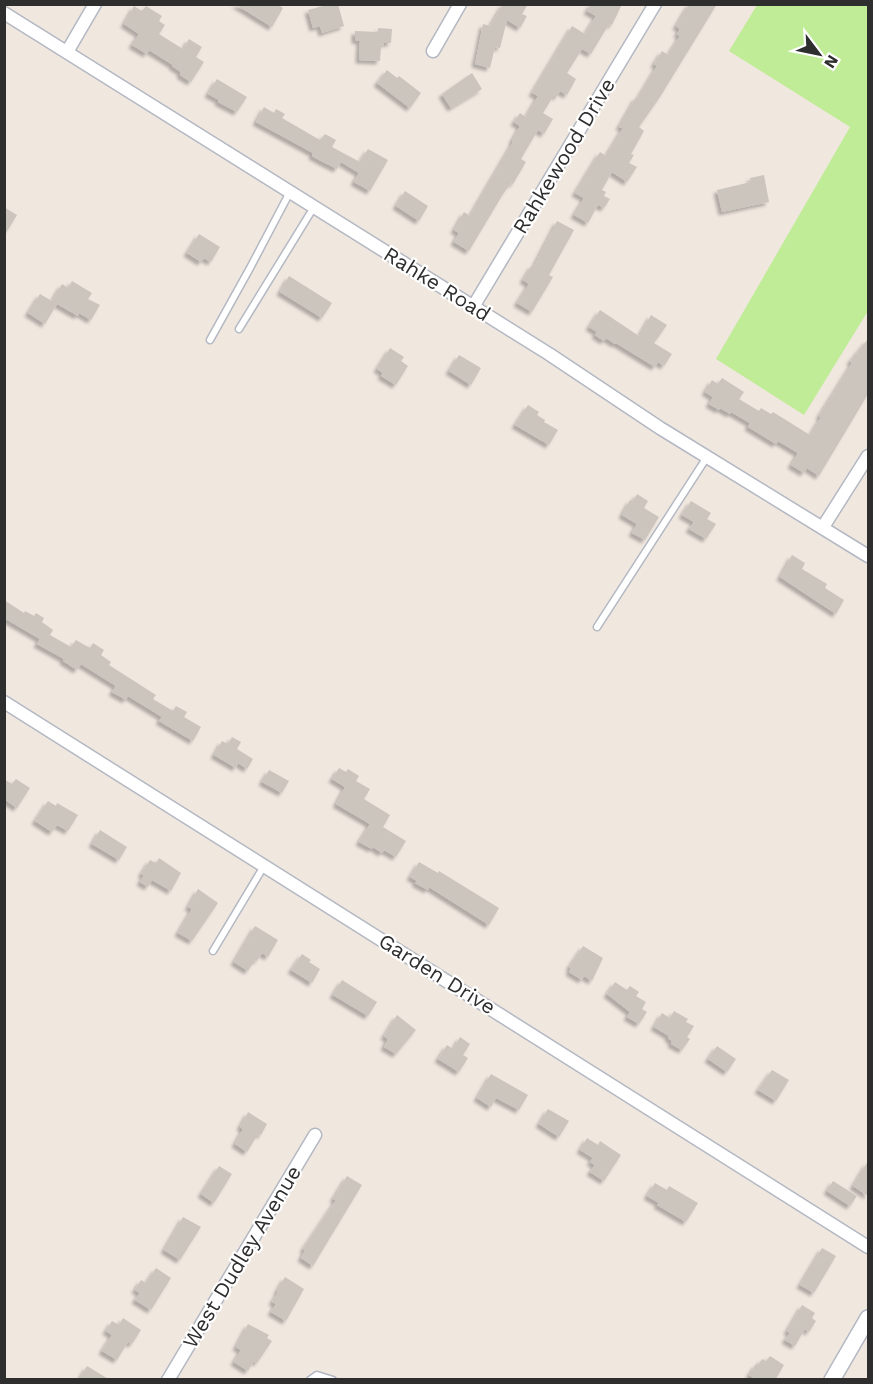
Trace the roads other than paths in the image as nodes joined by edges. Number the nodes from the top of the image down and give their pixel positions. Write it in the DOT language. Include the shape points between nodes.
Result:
graph roads {
  1 [pos="95,4"];
  2 [pos="460,4"];
  3 [pos="655,4"];
  4 [pos="4,13"];
  5 [pos="433,51"];
  6 [pos="67,52"];
  7 [pos="290,192"];
  8 [pos="314,207"];
  9 [pos="473,307"];
  10 [pos="239,329"];
  11 [pos="210,339"];
  12 [pos="707,456"];
  13 [pos="868,456"];
  14 [pos="823,527"];
  15 [pos="868,556"];
  16 [pos="597,627"];
  17 [pos="4,702"];
  18 [pos="264,866"];
  19 [pos="213,951"];
  20 [pos="315,1135"];
  21 [pos="868,1247"];
  22 [pos="868,1318"];
  23 [pos="168,1380"];
  24 [pos="310,1380"];
  25 [pos="333,1380"];
  26 [pos="832,1380"];
  1 -- 6 [label="street"];
  2 -- 5 [label="street"];
  3 -- 9 [label="street, Rahkewood Drive"];
  4 -- 6 [label="street, Rahke Road"];
  6 -- 7 [label="street, Rahke Road"];
  7 -- 8 [label="street, Rahke Road"];
  7 -- 11 [label="lane"];
  8 -- 9 [label="street, Rahke Road"];
  8 -- 10 [label="lane"];
  9 -- 12 [label="street, Rahke Road"];
  12 -- 14 [label="street, Rahke Road"];
  12 -- 16 [label="lane"];
  13 -- 14 [label="street"];
  14 -- 15 [label="street, Rahke Road"];
  17 -- 18 [label="street, Garden Drive"];
  18 -- 19 [label="lane"];
  18 -- 21 [label="street, Garden Drive"];
  20 -- 23 [label="street, West Dudley Avenue"];
  22 -- 26 [label="street"];
  24 -- 25 [label="lane" via="317,1374"];
}
